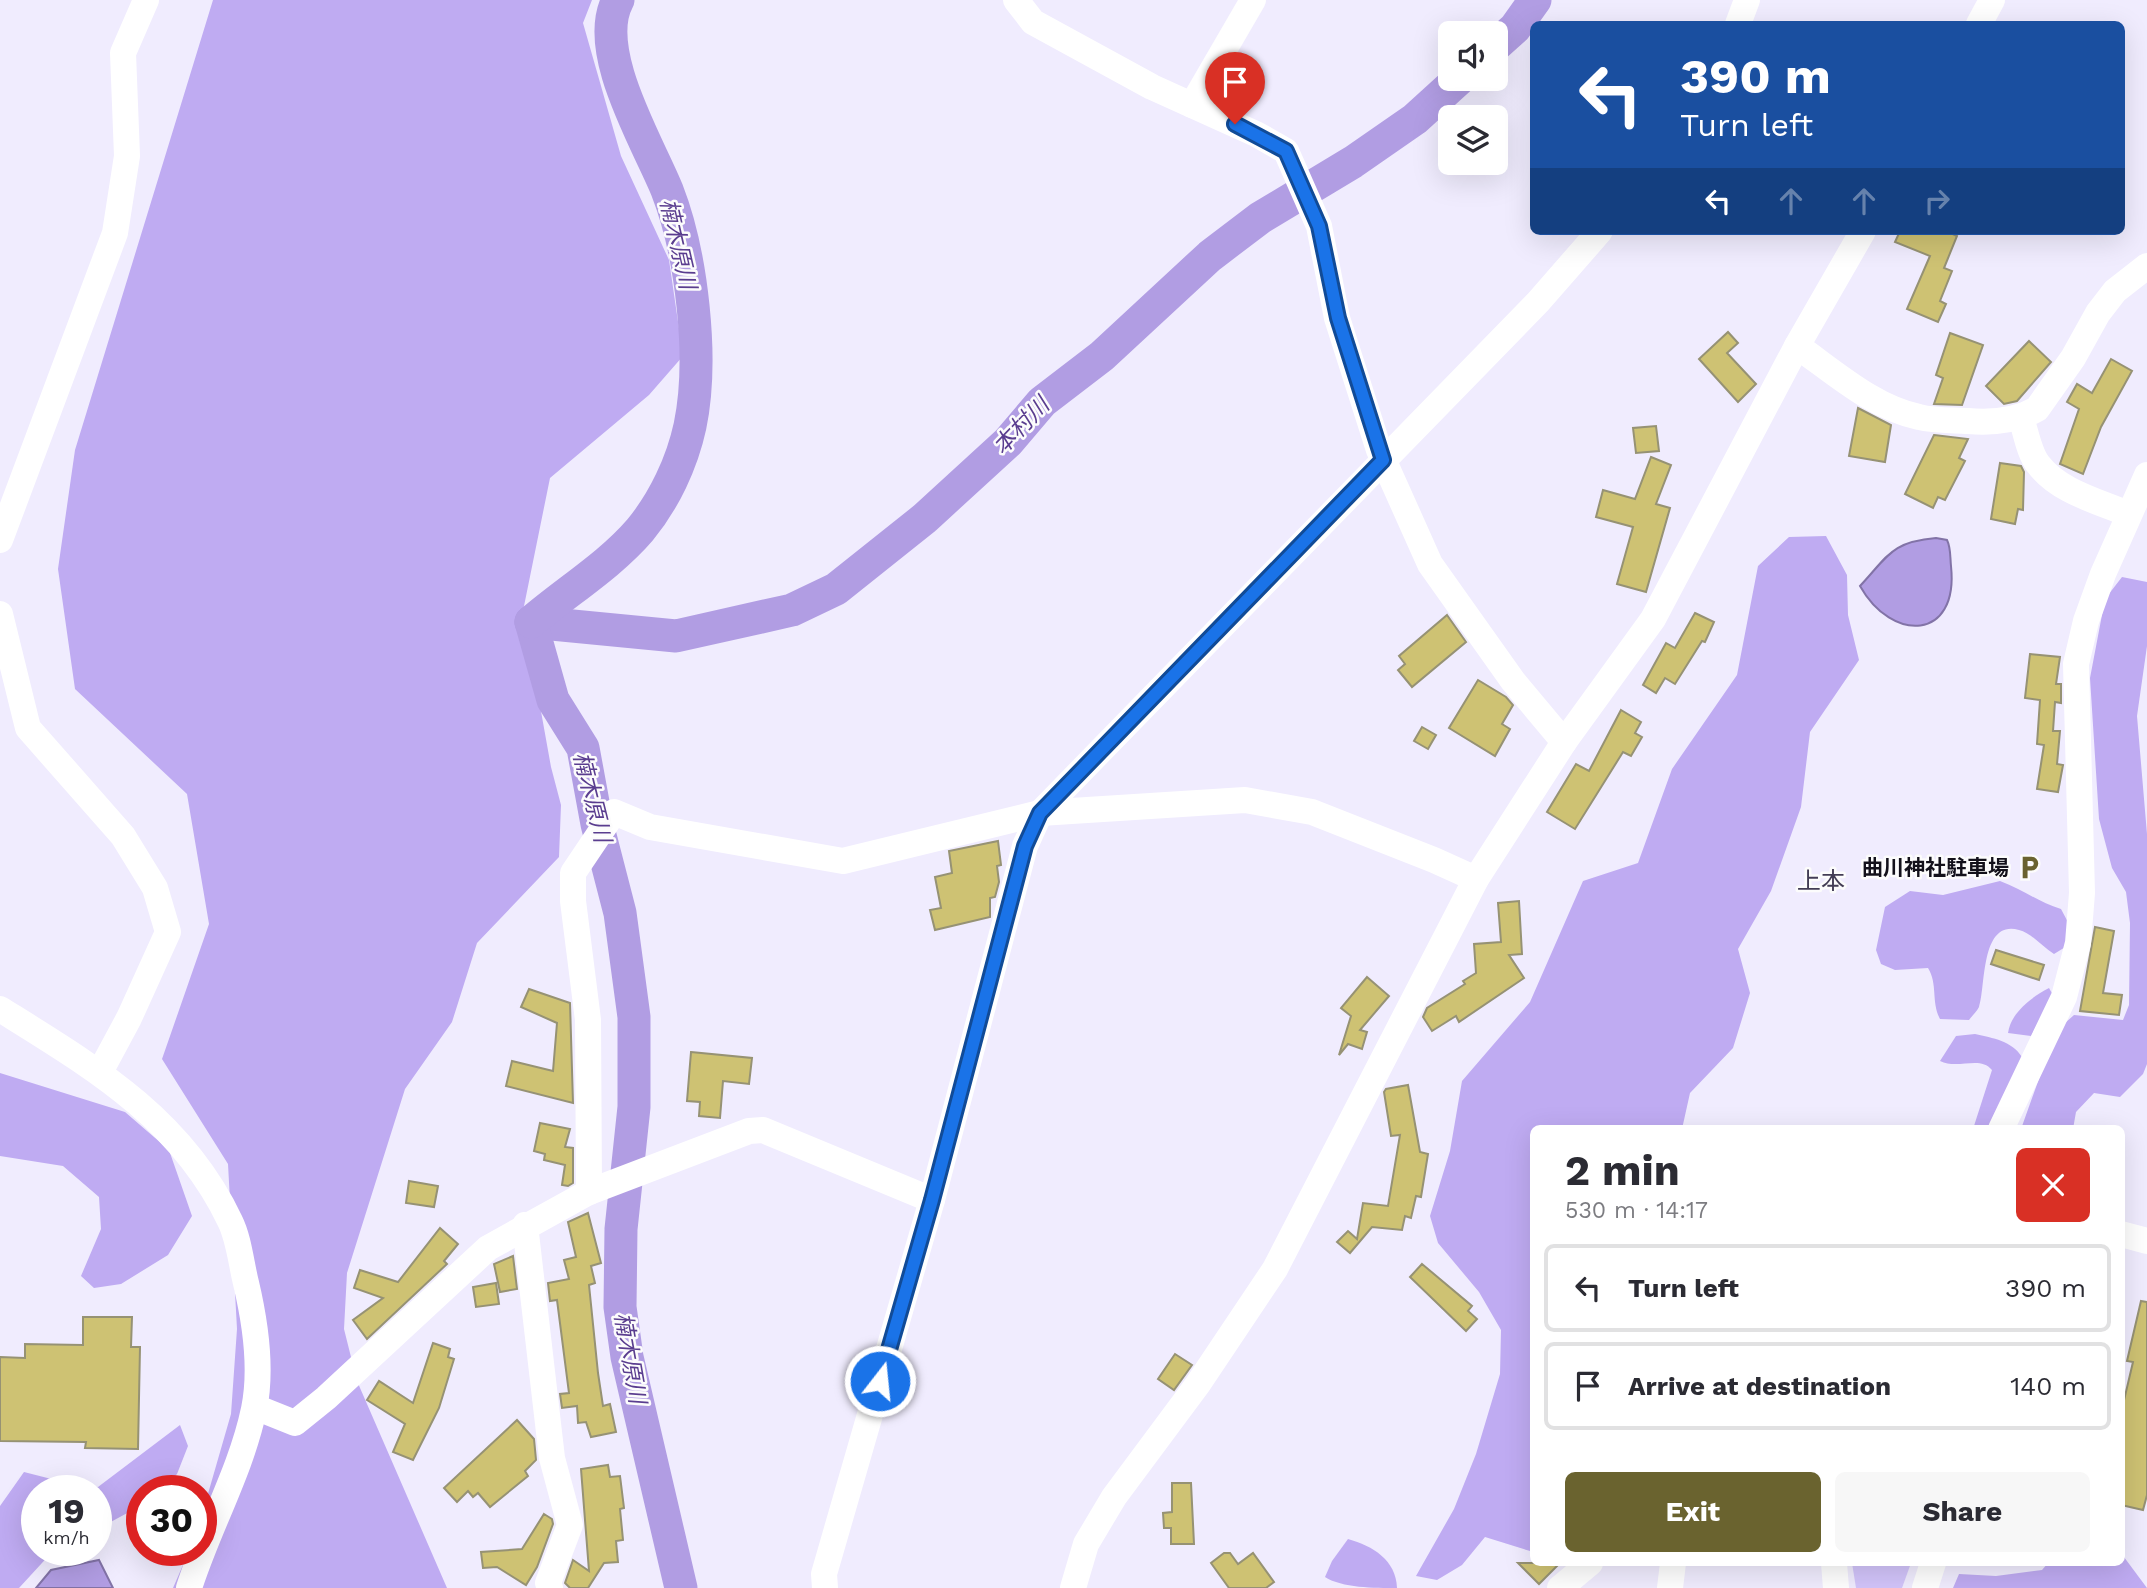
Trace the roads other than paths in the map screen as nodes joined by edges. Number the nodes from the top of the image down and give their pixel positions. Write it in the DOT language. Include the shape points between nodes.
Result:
graph roads {
  1 [pos="146,0"];
  2 [pos="1016,0"];
  3 [pos="1253,0"];
  4 [pos="1747,0"];
  5 [pos="1992,0"];
  6 [pos="1739,21"];
  7 [pos="1981,21"];
  8 [pos="1192,105"];
  9 [pos="1597,235"];
  10 [pos="1861,235"];
  11 [pos="2147,266"];
  12 [pos="1797,346"];
  13 [pos="2021,418"];
  14 [pos="1383,460"];
  15 [pos="2147,475"];
  16 [pos="2128,514"];
  17 [pos="0,540"];
  18 [pos="0,614"];
  19 [pos="1564,742"];
  20 [pos="1040,813"];
  21 [pos="1476,879"];
  22 [pos="0,1009"];
  23 [pos="100,1072"];
  24 [pos="2003,1125"];
  25 [pos="595,1189"];
  26 [pos="932,1200"];
  27 [pos="525,1225"];
  28 [pos="2125,1235"];
  29 [pos="2147,1241"];
  30 [pos="255,1407"];
  31 [pos="1586,1566"];
  32 [pos="1673,1566"];
  33 [pos="1834,1566"];
  34 [pos="1932,1566"];
  35 [pos="188,1588"];
  36 [pos="550,1588"];
  37 [pos="825,1588"];
  38 [pos="1073,1588"];
  39 [pos="1560,1588"];
  40 [pos="1670,1588"];
  41 [pos="1836,1588"];
  42 [pos="1925,1588"];
  1 -- 17 [label="street" via="123,54 127,156 115,233"];
  2 -- 8 [label="street" via="1033,22"];
  3 -- 8 [label="street"];
  4 -- 6 [label="street"];
  5 -- 7 [label="street"];
  8 -- 14 [label="street" via="1286,151 1319,226 1338,318"];
  9 -- 14 [label="street" via="1538,302"];
  10 -- 12 [label="street"];
  11 -- 13 [label="street" via="2115,291 2037,409"];
  12 -- 13 [label="street" via="1891,408 1920,418 1979,422"];
  12 -- 19 [label="street" via="1653,619"];
  13 -- 16 [label="street" via="2037,463 2053,480"];
  14 -- 19 [label="street" via="1430,564 1513,681"];
  14 -- 20 [label="street"];
  15 -- 16 [label="street"];
  16 -- 24 [label="street" via="2090,609 2076,664 2082,893 2078,943 2064,997"];
  18 -- 23 [label="street" via="28,728 123,836 155,888 167,932"];
  19 -- 21 [label="street"];
  20 -- 21 [label="street" via="1245,800 1312,813"];
  20 -- 25 [label="street" via="844,861 650,827 614,811 573,873 589,1020"];
  20 -- 26 [label="street" via="1025,846"];
  21 -- 38 [label="street" via="1275,1269 1114,1497 1086,1544"];
  22 -- 23 [label="street"];
  23 -- 30 [label="street" via="187,1149 231,1222 253,1310"];
  25 -- 26 [label="street" via="748,1131 763,1130"];
  25 -- 27 [label="street"];
  26 -- 37 [label="street" via="824,1574"];
  27 -- 30 [label="street" via="488,1248 295,1423"];
  27 -- 36 [label="street" via="552,1458 570,1525"];
  28 -- 29 [label="street"];
  30 -- 35 [label="street"];
  31 -- 39 [label="street"];
  32 -- 40 [label="street"];
  33 -- 41 [label="street"];
  34 -- 42 [label="street"];
}
